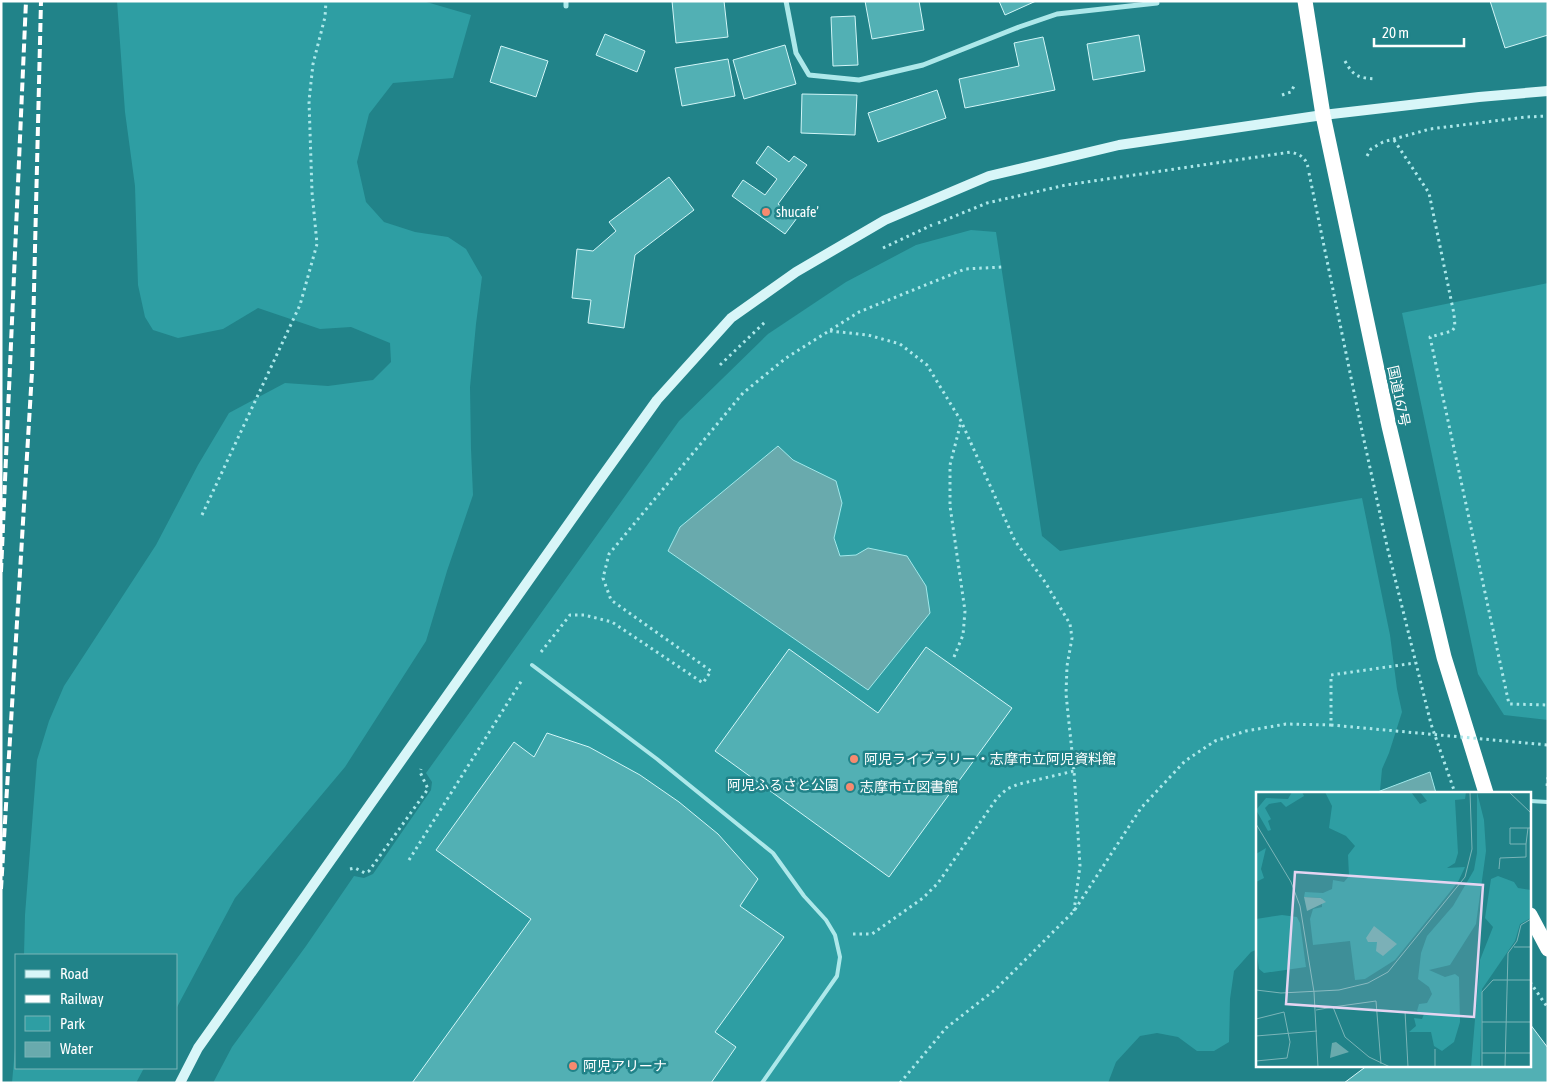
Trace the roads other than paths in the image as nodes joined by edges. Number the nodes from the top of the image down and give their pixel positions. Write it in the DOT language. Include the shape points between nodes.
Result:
graph roads {
  1 [pos="786,1"];
  2 [pos="1304,1"];
  3 [pos="1159,2"];
  4 [pos="1548,92"];
  5 [pos="1323,115"];
  6 [pos="532,665"];
  7 [pos="1486,792"];
  8 [pos="1532,801"];
  9 [pos="1548,802"];
  10 [pos="1532,919"];
  11 [pos="1548,949"];
  12 [pos="180,1083"];
  13 [pos="762,1083"];
  1 -- 3 [label="street" via="796,53 809,74 859,80 923,65 1057,14"];
  2 -- 5 [label="highway, 国道167号"];
  4 -- 5 [label="street" via="1479,96"];
  5 -- 7 [label="highway, 国道167号" via="1389,426 1441,648"];
  5 -- 12 [label="street" via="1119,145 989,176 885,220 796,272 731,318 657,400 198,1048"];
  6 -- 13 [label="lane" via="657,758 773,852 835,935 840,957 837,976"];
  8 -- 9 [label="lane"];
  10 -- 11 [label="highway"];
}
